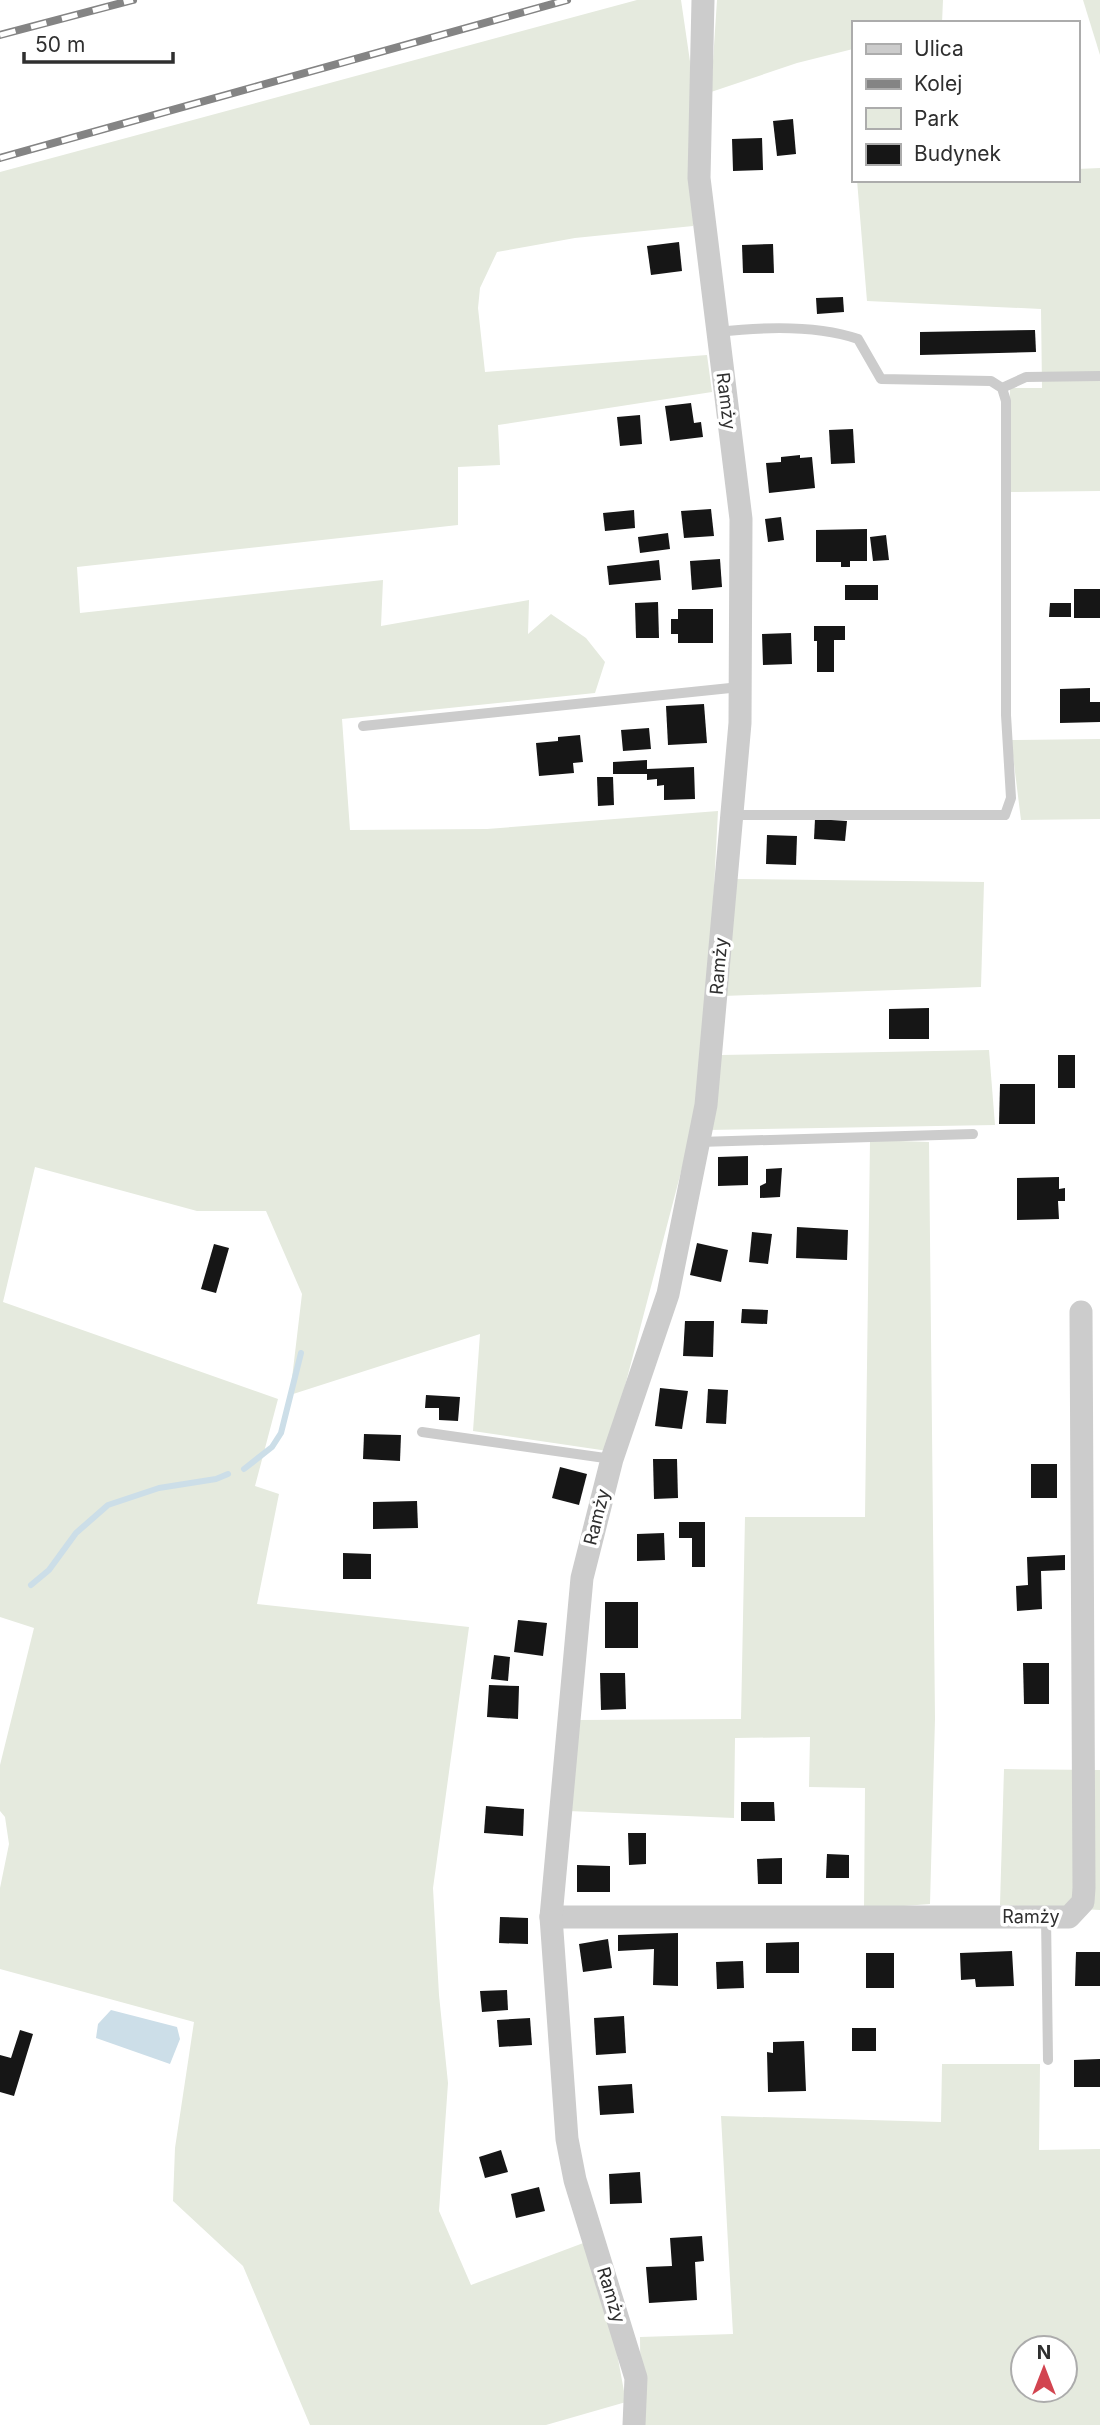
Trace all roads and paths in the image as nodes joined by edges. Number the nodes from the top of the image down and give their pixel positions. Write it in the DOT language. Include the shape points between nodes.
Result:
graph roads {
  1 [pos="703,0"];
  2 [pos="718,332"];
  3 [pos="1100,376"];
  4 [pos="1002,388"];
  5 [pos="740,687"];
  6 [pos="363,726"];
  7 [pos="732,815"];
  8 [pos="973,1134"];
  9 [pos="699,1142"];
  10 [pos="1081,1312"];
  11 [pos="422,1432"];
  12 [pos="612,1460"];
  13 [pos="551,1917"];
  14 [pos="1046,1917"];
  15 [pos="1048,2060"];
  16 [pos="634,2425"];
  1 -- 2 [label="street, Ramży" via="699,178"];
  2 -- 4 [label="lane" via="757,328 841,332 858,338 881,379 991,380"];
  2 -- 5 [label="street, Ramży" via="741,519"];
  3 -- 4 [label="lane" via="1026,377"];
  4 -- 7 [label="lane" via="1006,401 1006,715 1011,798 1005,815"];
  5 -- 6 [label="lane"];
  5 -- 7 [label="street, Ramży"];
  7 -- 9 [label="street, Ramży"];
  8 -- 9 [label="lane"];
  9 -- 12 [label="street, Ramży" via="668,1294"];
  10 -- 14 [label="street, Ramży" via="1084,1888 1083,1902 1069,1917"];
  11 -- 12 [label="lane"];
  12 -- 13 [label="street, Ramży" via="582,1578"];
  13 -- 14 [label="street, Ramży"];
  13 -- 16 [label="street, Ramży" via="567,2139 575,2180 636,2378"];
  14 -- 15 [label="lane"];
}
